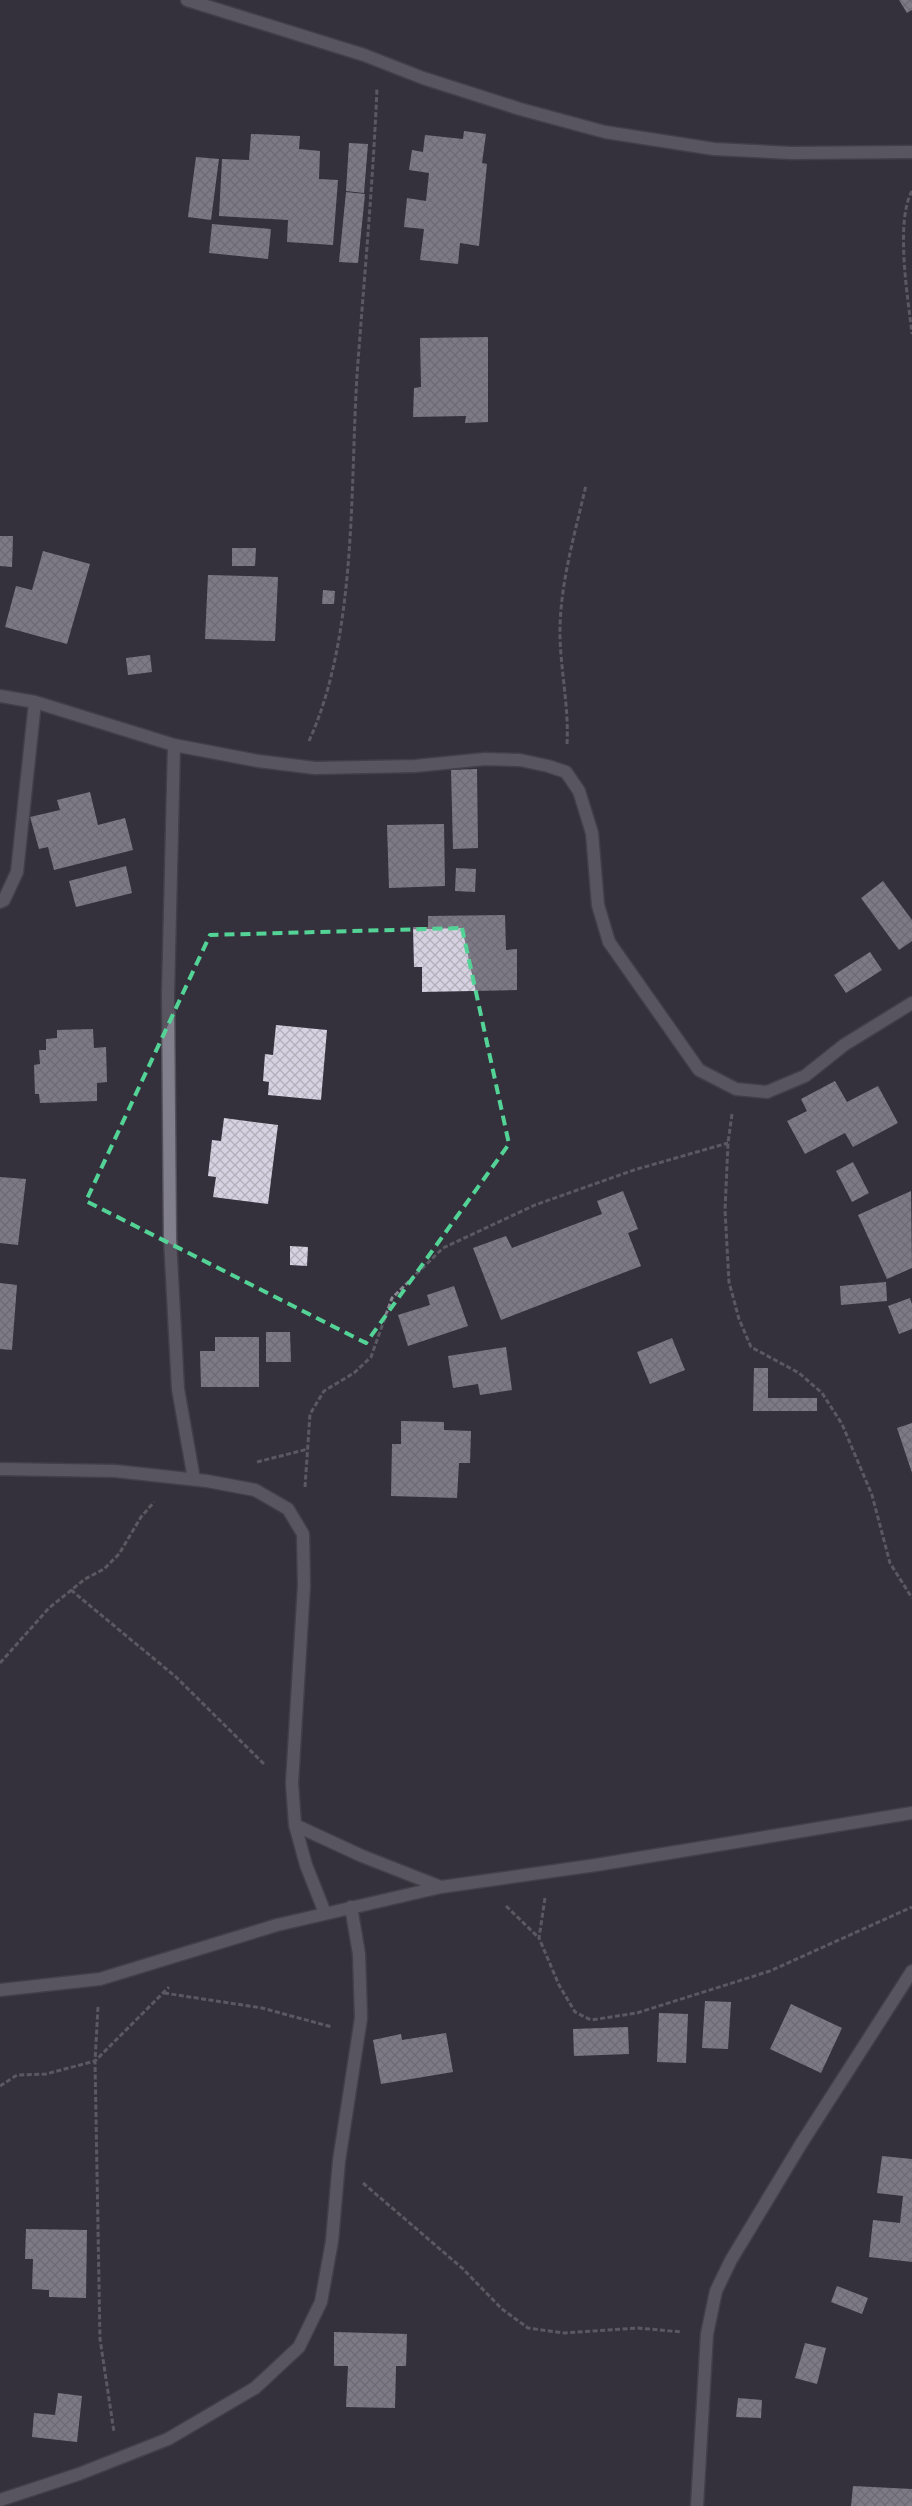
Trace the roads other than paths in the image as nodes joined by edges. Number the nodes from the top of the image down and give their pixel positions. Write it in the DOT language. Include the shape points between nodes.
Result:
graph roads {
  1 [pos="187,0"];
  2 [pos="912,152"];
  3 [pos="0,696"];
  4 [pos="35,702"];
  5 [pos="174,745"];
  6 [pos="0,902"];
  7 [pos="912,1002"];
  8 [pos="0,1470"];
  9 [pos="194,1479"];
  10 [pos="912,1812"];
  11 [pos="294,1825"];
  12 [pos="441,1887"];
  13 [pos="351,1907"];
  14 [pos="324,1913"];
  15 [pos="912,1971"];
  16 [pos="0,1990"];
  17 [pos="0,2500"];
  18 [pos="697,2506"];
  1 -- 2 [label="street" via="511,106 605,132 714,149 791,153"];
  3 -- 4 [label="street"];
  4 -- 5 [label="street"];
  4 -- 6 [label="street" via="17,872"];
  5 -- 7 [label="street" via="315,768 415,766 485,759 520,760 566,772 579,791 592,833 598,905 609,942 699,1070 736,1089 767,1092 805,1076 844,1045"];
  5 -- 9 [label="street" via="168,994 170,1239 178,1389"];
  8 -- 9 [label="street" via="115,1471"];
  9 -- 11 [label="street" via="255,1490 288,1509 303,1534 304,1585 292,1783"];
  10 -- 12 [label="street"];
  11 -- 12 [label="street"];
  11 -- 14 [label="street"];
  12 -- 13 [label="street"];
  13 -- 14 [label="street"];
  13 -- 17 [label="street" via="359,1954 361,2018 339,2160 332,2241 320,2302 298,2347 255,2388 168,2439"];
  14 -- 16 [label="street" via="100,1979"];
  15 -- 18 [label="street" via="806,2136 731,2260 716,2291 707,2334"];
}
